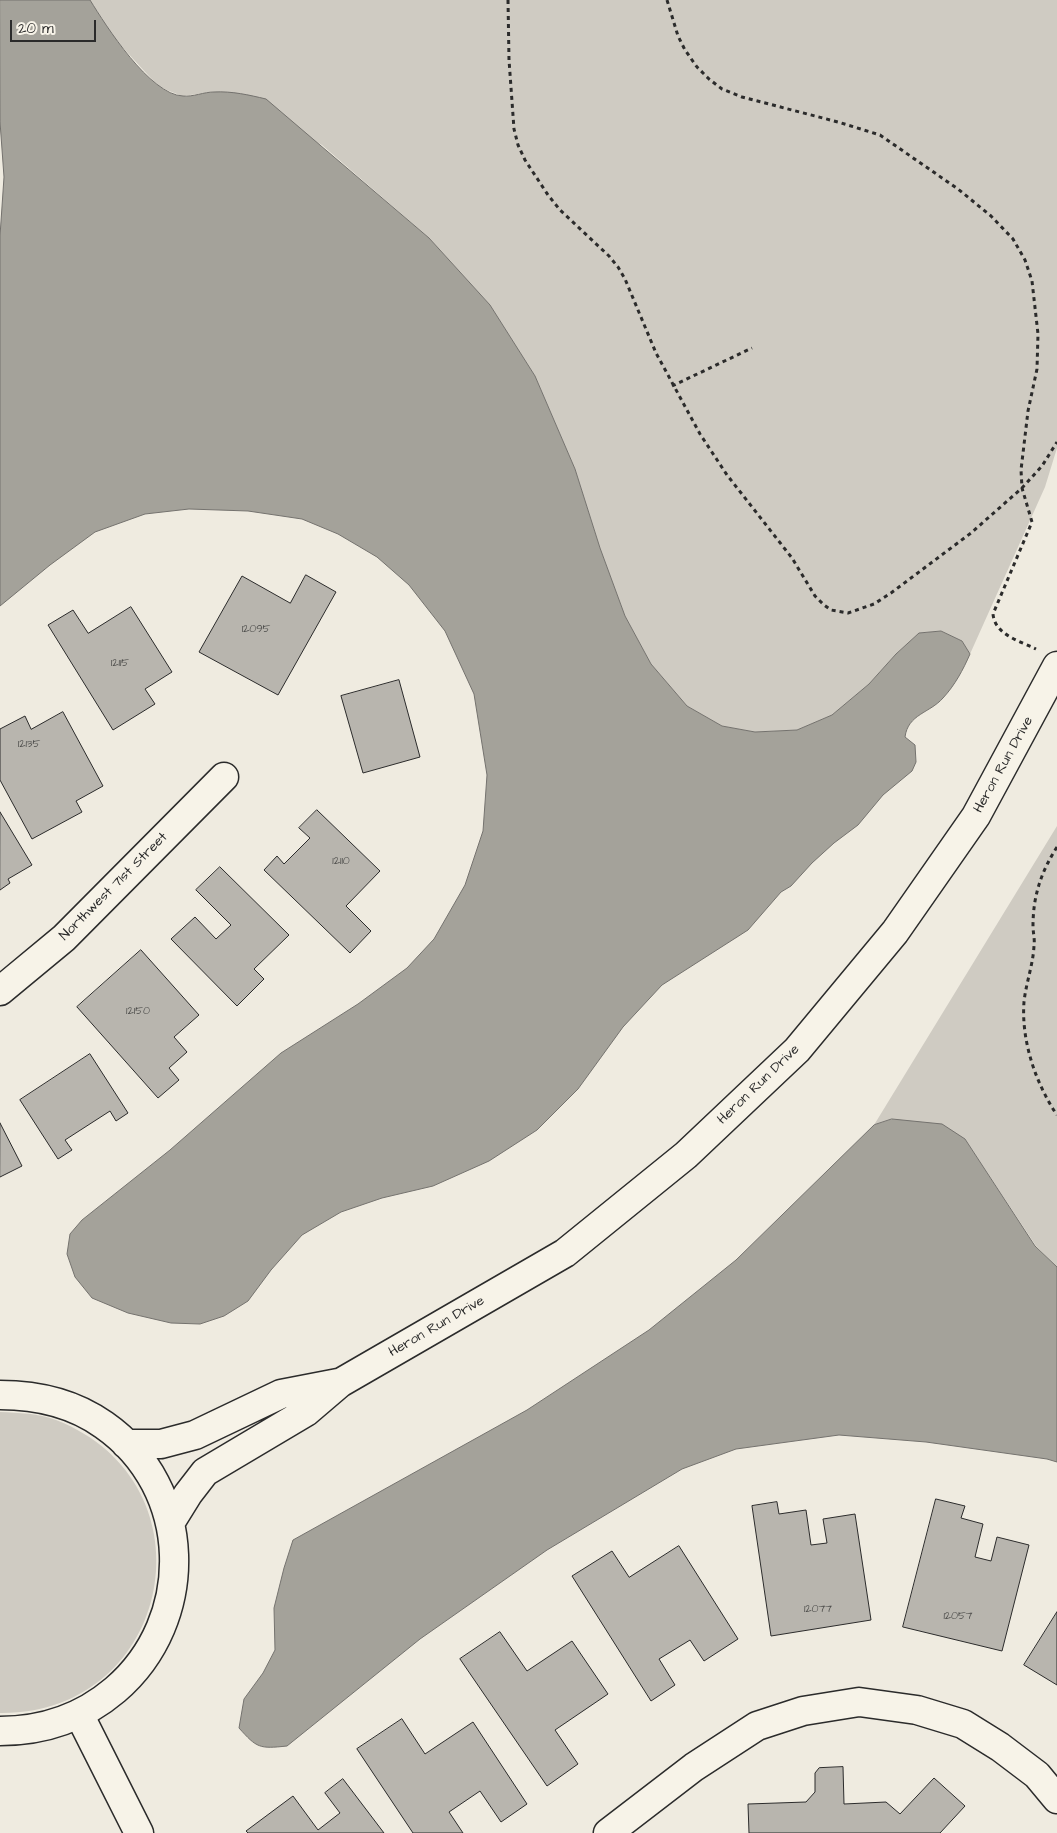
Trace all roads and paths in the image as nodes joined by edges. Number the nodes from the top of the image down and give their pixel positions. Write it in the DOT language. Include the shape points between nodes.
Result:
graph roads {
  1 [pos="508,0"];
  2 [pos="666,0"];
  3 [pos="752,348"];
  4 [pos="672,386"];
  5 [pos="1057,442"];
  6 [pos="1022,488"];
  7 [pos="1049,659"];
  8 [pos="224,777"];
  9 [pos="1057,847"];
  10 [pos="0,991"];
  11 [pos="1057,1115"];
  12 [pos="340,1383"];
  13 [pos="0,1395"];
  14 [pos="126,1444"];
  15 [pos="170,1523"];
  16 [pos="79,1714"];
  17 [pos="0,1731"];
  18 [pos="1057,1799"];
  19 [pos="139,1833"];
  20 [pos="608,1833"];
  1 -- 4 [label="path" via="511,98 518,144 534,175 560,210 618,267"];
  2 -- 6 [label="path" via="685,50 697,67 722,89 880,135 958,189 1013,239 1032,281 1038,334 1037,369 1024,438"];
  3 -- 4 [label="path"];
  4 -- 6 [label="path" via="727,475 792,558 815,596 831,610 848,613 874,604 931,564"];
  5 -- 6 [label="path" via="1042,466"];
  6 -- 7 [label="path" via="1032,522 994,609 993,621 1001,632"];
  7 -- 12 [label="street, Heron Run Drive" via="976,816 895,932 798,1050 686,1155 565,1253"];
  8 -- 10 [label="street, Northwest 71st Street" via="64,938"];
  9 -- 11 [label="path" via="1045,866 1038,888 1034,944 1024,1004 1030,1057 1048,1102"];
  12 -- 14 [label="street, Heron Run Drive" via="281,1394 195,1436 161,1444"];
  12 -- 15 [label="street, Heron Run Drive" via="306,1412 205,1472"];
  13 -- 14 [label="street" via="24,1395 79,1411 104,1425"];
  14 -- 15 [label="street" via="154,1480"];
  15 -- 16 [label="street" via="175,1551 174,1579 158,1635 126,1681 104,1700"];
  16 -- 17 [label="street" via="50,1726"];
  16 -- 19 [label="street"];
  18 -- 20 [label="street" via="1037,1775 962,1724 917,1710 859,1702 803,1711 757,1726 694,1767"];
}
